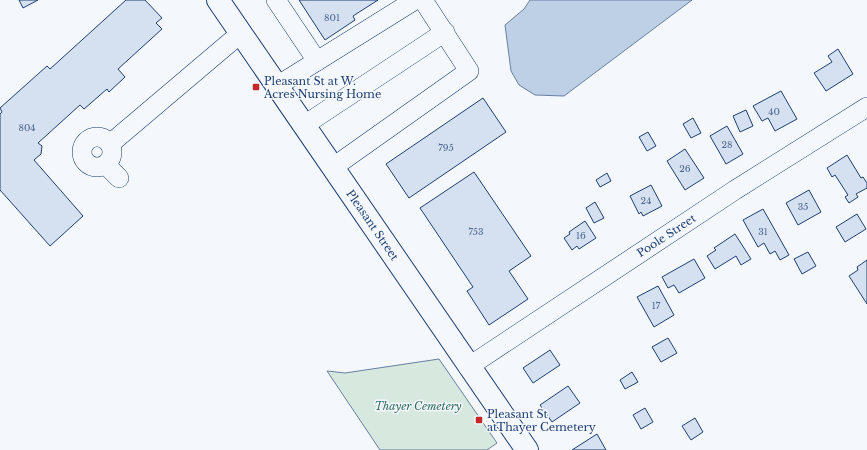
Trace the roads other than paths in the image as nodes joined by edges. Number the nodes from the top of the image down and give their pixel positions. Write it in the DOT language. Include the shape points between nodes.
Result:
graph roads {
  1 [pos="218,0"];
  2 [pos="276,0"];
  3 [pos="415,0"];
  4 [pos="422,0"];
  5 [pos="445,32"];
  6 [pos="240,34"];
  7 [pos="317,61"];
  8 [pos="276,86"];
  9 [pos="867,107"];
  10 [pos="303,126"];
  11 [pos="110,144"];
  12 [pos="332,168"];
  13 [pos="468,367"];
  14 [pos="527,450"];
  1 -- 6 [label="main road, Pleasant Street"];
  2 -- 7 [label="street"];
  3 -- 7 [label="street"];
  4 -- 5 [label="street"];
  5 -- 10 [label="street"];
  5 -- 12 [label="street" via="469,71"];
  6 -- 8 [label="main road, Pleasant Street"];
  6 -- 11 [label="street"];
  7 -- 8 [label="street"];
  8 -- 10 [label="main road, Pleasant Street"];
  9 -- 13 [label="street, Poole Street" via="760,173"];
  10 -- 12 [label="main road, Pleasant Street"];
  11 -- 11 [label="street" via="98,137 85,142 81,149 85,163 112,171 113,152"];
  12 -- 13 [label="main road, Pleasant Street"];
  13 -- 14 [label="main road, Pleasant Street"];
}
